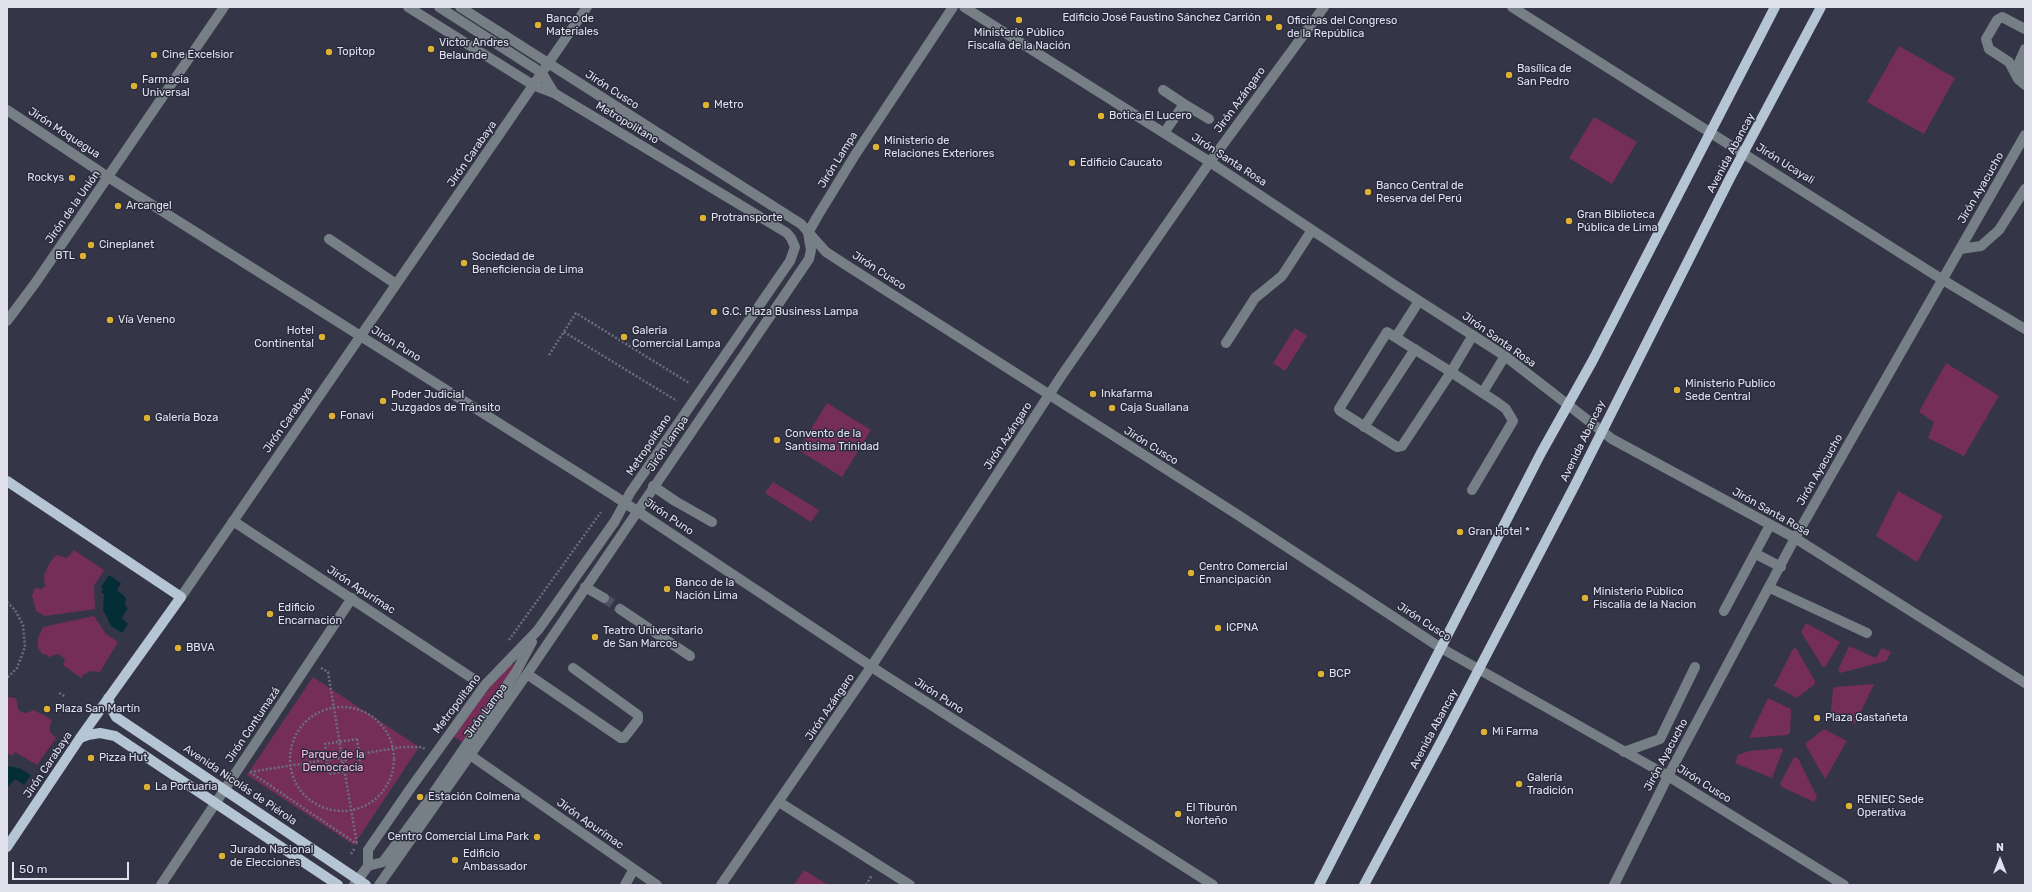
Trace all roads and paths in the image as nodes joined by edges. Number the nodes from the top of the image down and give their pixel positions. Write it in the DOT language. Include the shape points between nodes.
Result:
graph roads {
  1 [pos="224,7"];
  2 [pos="408,7"];
  3 [pos="439,7"];
  4 [pos="460,7"];
  5 [pos="587,7"];
  6 [pos="953,7"];
  7 [pos="964,7"];
  8 [pos="1324,7"];
  9 [pos="1512,7"];
  10 [pos="1775,7"];
  11 [pos="1821,7"];
  12 [pos="2025,29"];
  13 [pos="2025,49"];
  14 [pos="2014,61"];
  15 [pos="548,64"];
  16 [pos="542,73"];
  17 [pos="2025,76"];
  18 [pos="533,85"];
  19 [pos="2025,85"];
  20 [pos="1163,90"];
  21 [pos="554,93"];
  22 [pos="1184,104"];
  23 [pos="7,110"];
  24 [pos="1209,119"];
  25 [pos="1164,133"];
  26 [pos="1710,133"];
  27 [pos="2025,135"];
  28 [pos="1743,152"];
  29 [pos="1210,162"];
  30 [pos="108,176"];
  31 [pos="2025,189"];
  32 [pos="1312,230"];
  33 [pos="808,233"];
  34 [pos="329,239"];
  35 [pos="1960,249"];
  36 [pos="1943,280"];
  37 [pos="396,284"];
  38 [pos="1419,301"];
  39 [pos="7,320"];
  40 [pos="2025,328"];
  41 [pos="564,332"];
  42 [pos="1473,335"];
  43 [pos="361,336"];
  44 [pos="1396,337"];
  45 [pos="1226,342"];
  46 [pos="1415,348"];
  47 [pos="549,355"];
  48 [pos="1505,356"];
  49 [pos="1451,372"];
  50 [pos="689,383"];
  51 [pos="1483,392"];
  52 [pos="1049,396"];
  53 [pos="677,401"];
  54 [pos="1568,404"];
  55 [pos="1364,427"];
  56 [pos="1602,431"];
  57 [pos="7,481"];
  58 [pos="653,486"];
  59 [pos="1472,490"];
  60 [pos="626,503"];
  61 [pos="637,510"];
  62 [pos="233,521"];
  63 [pos="712,522"];
  64 [pos="1770,525"];
  65 [pos="1795,538"];
  66 [pos="1756,554"];
  67 [pos="1781,567"];
  68 [pos="585,587"];
  69 [pos="1770,588"];
  70 [pos="181,597"];
  71 [pos="352,598"];
  72 [pos="604,598"];
  73 [pos="7,602"];
  74 [pos="620,609"];
  75 [pos="1724,611"];
  76 [pos="538,630"];
  77 [pos="1867,633"];
  78 [pos="1441,648"];
  79 [pos="690,656"];
  80 [pos="310,660"];
  81 [pos="871,667"];
  82 [pos="1695,667"];
  83 [pos="573,668"];
  84 [pos="1479,670"];
  85 [pos="527,674"];
  86 [pos="7,678"];
  87 [pos="475,680"];
  88 [pos="2025,683"];
  89 [pos="59,693"];
  90 [pos="66,697"];
  91 [pos="108,698"];
  92 [pos="334,709"];
  93 [pos="80,738"];
  94 [pos="340,742"];
  95 [pos="393,749"];
  96 [pos="341,751"];
  97 [pos="1624,752"];
  98 [pos="359,754"];
  99 [pos="434,755"];
  100 [pos="470,755"];
  101 [pos="348,756"];
  102 [pos="338,758"];
  103 [pos="327,760"];
  104 [pos="344,762"];
  105 [pos="240,765"];
  106 [pos="291,765"];
  107 [pos="250,772"];
  108 [pos="345,772"];
  109 [pos="1668,776"];
  110 [pos="224,788"];
  111 [pos="216,802"];
  112 [pos="779,802"];
  113 [pos="352,810"];
  114 [pos="11,833"];
  115 [pos="7,847"];
  116 [pos="368,866"];
  117 [pos="634,869"];
  118 [pos="359,883"];
  119 [pos="161,885"];
  120 [pos="338,885"];
  121 [pos="379,885"];
  122 [pos="625,885"];
  123 [pos="657,885"];
  124 [pos="720,885"];
  125 [pos="910,885"];
  126 [pos="1212,885"];
  127 [pos="1318,885"];
  128 [pos="1364,885"];
  129 [pos="1614,885"];
  130 [pos="1844,885"];
  1 -- 30 [label="street, Jirón de la Unión"];
  2 -- 18 [label="street, Metropolitano"];
  3 -- 16 [label="street, Metropolitano"];
  4 -- 15 [label="street, Jirón Cusco"];
  5 -- 15 [label="street, Jirón Carabaya"];
  6 -- 33 [label="street, Jirón Lampa" via="888,98"];
  7 -- 25 [label="street, Jirón Santa Rosa"];
  8 -- 29 [label="street, Jirón Azángaro"];
  9 -- 26 [label="street, Jirón Ucayali"];
  10 -- 26 [label="main road"];
  11 -- 28 [label="main road, Avenida Abancay"];
  12 -- 14 [label="street" via="2002,17 1997,20 1986,39 1989,49"];
  13 -- 14 [label="street"];
  14 -- 17 [label="street"];
  14 -- 19 [label="street" via="2018,79"];
  15 -- 16 [label="street, Jirón Carabaya"];
  15 -- 33 [label="street, Jirón Cusco" via="801,224"];
  16 -- 18 [label="street, Jirón Carabaya"];
  16 -- 21 [label="street, Metropolitano"];
  18 -- 21 [label="street, Metropolitano"];
  18 -- 37 [label="street, Jirón Carabaya"];
  20 -- 22 [label="street"];
  21 -- 60 [label="street, Metropolitano" via="787,233 795,247 790,261 634,487"];
  22 -- 24 [label="street"];
  22 -- 25 [label="street"];
  23 -- 30 [label="street, Jirón Moquegua"];
  25 -- 29 [label="street, Jirón Santa Rosa"];
  26 -- 28 [label="street, Jirón Ucayali"];
  26 -- 54 [label="main road"];
  27 -- 35 [label="street, Jirón Ayacucho"];
  28 -- 36 [label="street, Jirón Ucayali"];
  28 -- 56 [label="main road, Avenida Abancay"];
  29 -- 32 [label="street, Jirón Santa Rosa"];
  29 -- 52 [label="street, Jirón Azángaro"];
  30 -- 39 [label="street, Jirón de la Unión"];
  30 -- 43 [label="street, Jirón Puno"];
  31 -- 35 [label="street" via="1999,230 1981,246"];
  32 -- 38 [label="street, Jirón Santa Rosa"];
  32 -- 45 [label="street" via="1282,276 1255,298"];
  33 -- 52 [label="street, Jirón Cusco" via="826,252"];
  33 -- 58 [label="street, Jirón Lampa" via="811,250 809,259"];
  34 -- 37 [label="street"];
  35 -- 36 [label="street, Jirón Ayacucho"];
  36 -- 40 [label="street, Jirón Ucayali"];
  36 -- 65 [label="street, Jirón Ayacucho"];
  37 -- 43 [label="street, Jirón Carabaya"];
  38 -- 42 [label="street, Jirón Santa Rosa"];
  38 -- 44 [label="street"];
  41 -- 47 [label="path"];
  41 -- 50 [label="path" via="576,313"];
  41 -- 53 [label="path"];
  42 -- 48 [label="street, Jirón Santa Rosa"];
  42 -- 49 [label="street"];
  43 -- 60 [label="street, Jirón Puno"];
  43 -- 62 [label="street, Jirón Carabaya"];
  44 -- 46 [label="street"];
  44 -- 55 [label="street" via="1387,332 1339,406 1340,411"];
  46 -- 49 [label="street"];
  46 -- 55 [label="street"];
  48 -- 51 [label="street"];
  48 -- 54 [label="street, Jirón Santa Rosa"];
  49 -- 51 [label="street"];
  49 -- 55 [label="street" via="1400,447"];
  51 -- 59 [label="street" via="1506,409 1512,421"];
  52 -- 78 [label="street, Jirón Cusco" via="1238,515"];
  52 -- 81 [label="street, Jirón Azángaro"];
  54 -- 56 [label="street, Jirón Santa Rosa"];
  54 -- 78 [label="main road"];
  56 -- 64 [label="street, Jirón Santa Rosa"];
  56 -- 84 [label="main road, Avenida Abancay"];
  57 -- 70 [label="main road"];
  58 -- 61 [label="street, Jirón Lampa"];
  58 -- 63 [label="street"];
  60 -- 61 [label="street, Jirón Puno"];
  60 -- 76 [label="street, Metropolitano"];
  61 -- 68 [label="street, Jirón Lampa"];
  61 -- 81 [label="street, Jirón Puno"];
  62 -- 70 [label="street, Jirón Carabaya"];
  62 -- 71 [label="street, Jirón Apurímac"];
  64 -- 65 [label="street, Jirón Santa Rosa"];
  64 -- 66 [label="street"];
  65 -- 67 [label="street, Jirón Ayacucho"];
  65 -- 88 [label="street, Jirón Santa Rosa"];
  66 -- 67 [label="street"];
  66 -- 75 [label="street"];
  67 -- 69 [label="street, Jirón Ayacucho"];
  68 -- 72 [label="street"];
  68 -- 85 [label="street, Jirón Lampa"];
  69 -- 77 [label="street"];
  69 -- 109 [label="street, Jirón Ayacucho"];
  70 -- 91 [label="main road, Jirón Carabaya"];
  71 -- 80 [label="street, Jirón Contumazá"];
  71 -- 87 [label="street, Jirón Apurímac"];
  73 -- 86 [label="path" via="23,625 25,647 18,668"];
  74 -- 79 [label="street"];
  76 -- 99 [label="street, Metropolitano" via="485,686"];
  76 -- 116 [label="street" via="516,672 428,801 383,862"];
  78 -- 84 [label="street, Jirón Cusco"];
  78 -- 127 [label="main road"];
  80 -- 92 [label="path" via="328,672"];
  80 -- 105 [label="street, Jirón Contumazá"];
  81 -- 112 [label="street, Jirón Azángaro"];
  81 -- 126 [label="street, Jirón Puno"];
  82 -- 97 [label="street" via="1660,739"];
  83 -- 85 [label="street" via="638,714 638,720 624,738"];
  84 -- 97 [label="street, Jirón Cusco"];
  84 -- 128 [label="main road, Avenida Abancay"];
  85 -- 100 [label="street, Jirón Lampa"];
  89 -- 90 [label="path"];
  91 -- 93 [label="main road, Jirón Carabaya"];
  91 -- 110 [label="main road, Avenida Nicolás de Piérola" via="116,717"];
  92 -- 94 [label="path"];
  92 -- 95 [label="path" via="348,708 364,712 374,718 388,735"];
  92 -- 106 [label="path" via="315,715 302,727 293,742"];
  93 -- 111 [label="main road" via="100,733 115,736"];
  93 -- 114 [label="main road, Jirón Carabaya"];
  94 -- 96 [label="path"];
  94 -- 98 [label="path" via="356,739"];
  94 -- 103 [label="path" via="325,744"];
  95 -- 98 [label="path"];
  95 -- 99 [label="path" via="422,747"];
  95 -- 113 [label="path" via="394,767 389,783 379,797 365,806"];
  96 -- 101 [label="path" via="346,752"];
  96 -- 102 [label="path"];
  97 -- 109 [label="street, Jirón Cusco"];
  98 -- 101 [label="path"];
  98 -- 108 [label="path" via="361,769"];
  99 -- 116 [label="street, Metropolitano" via="368,850"];
  100 -- 117 [label="street, Jirón Apurímac"];
  100 -- 121 [label="street, Jirón Lampa"];
  101 -- 104 [label="path"];
  102 -- 103 [label="path"];
  102 -- 104 [label="path"];
  103 -- 106 [label="path"];
  103 -- 108 [label="path" via="329,774"];
  104 -- 108 [label="path"];
  105 -- 107 [label="path"];
  105 -- 110 [label="street, Jirón Contumazá"];
  106 -- 107 [label="path"];
  106 -- 113 [label="path" via="293,777 302,792 315,804 332,810"];
  107 -- 113 [label="path" via="358,844"];
  108 -- 113 [label="path"];
  109 -- 129 [label="street, Jirón Ayacucho"];
  109 -- 130 [label="street, Jirón Cusco"];
  110 -- 111 [label="street, Jirón Contumazá"];
  110 -- 118 [label="main road, Avenida Nicolás de Piérola"];
  111 -- 119 [label="street, Jirón Contumazá"];
  111 -- 120 [label="main road"];
  112 -- 124 [label="street, Jirón Azángaro"];
  112 -- 125 [label="street"];
  114 -- 115 [label="main road, Jirón Carabaya"];
  116 -- 118 [label="street"];
  117 -- 122 [label="street"];
  117 -- 123 [label="street, Jirón Apurímac"];
}
